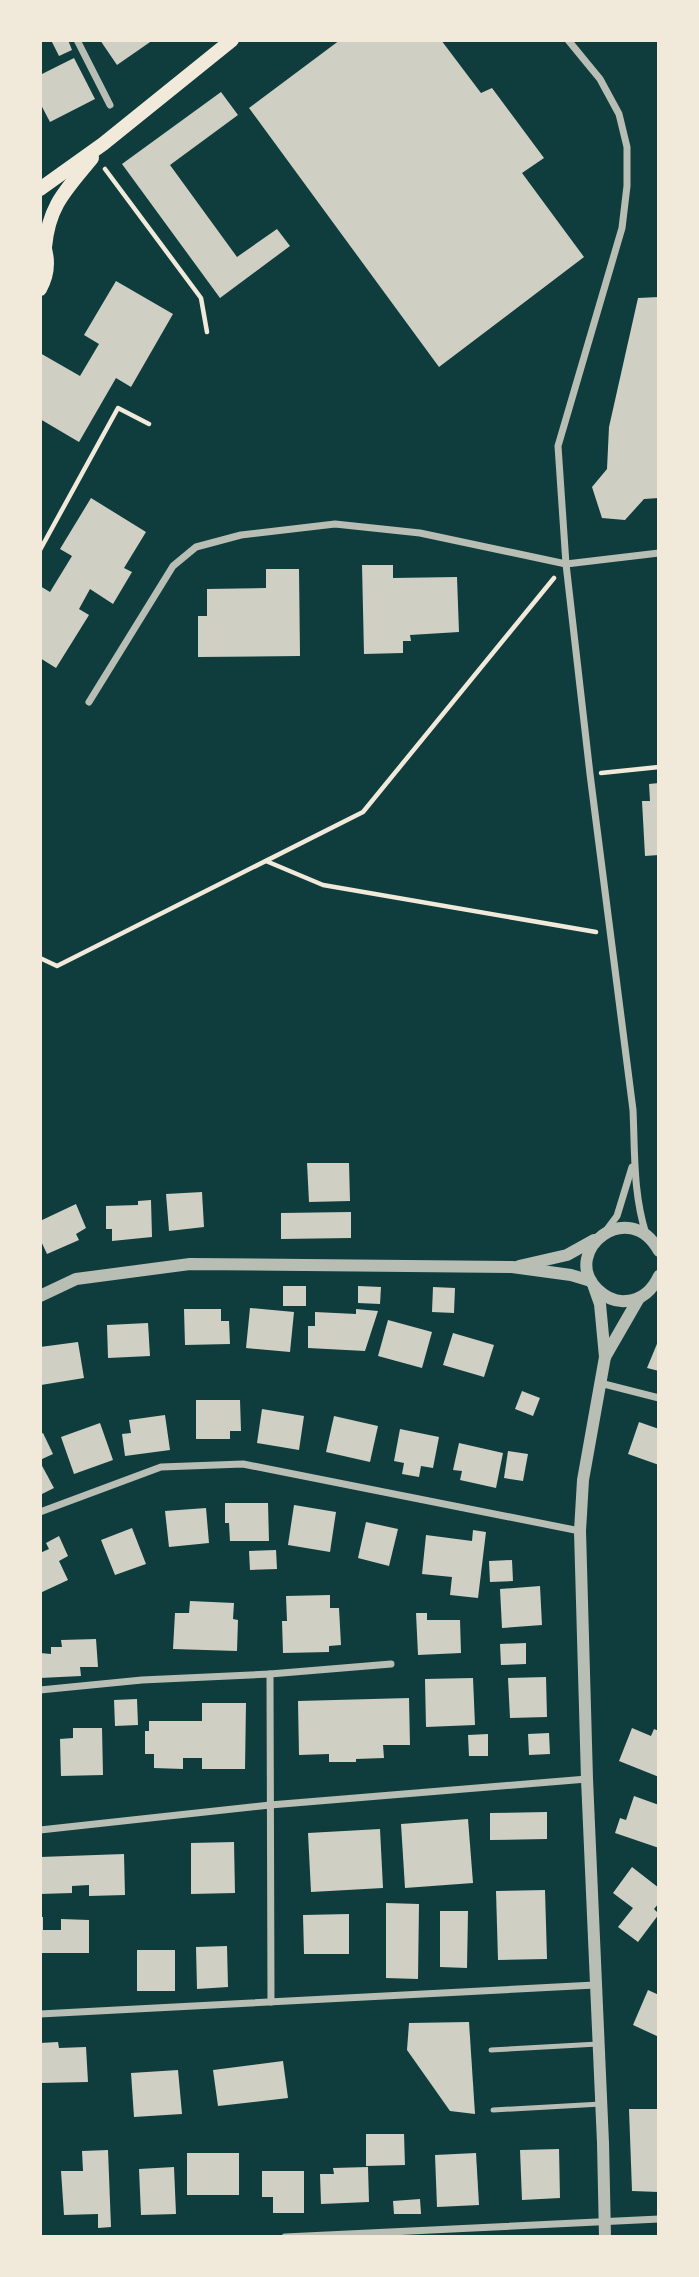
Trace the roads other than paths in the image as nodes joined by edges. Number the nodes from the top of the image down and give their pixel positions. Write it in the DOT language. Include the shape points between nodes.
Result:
graph roads {
  1 [pos="77,40"];
  2 [pos="568,40"];
  3 [pos="230,41"];
  4 [pos="110,105"];
  5 [pos="103,144"];
  6 [pos="40,189"];
  7 [pos="43,242"];
  8 [pos="40,289"];
  9 [pos="659,553"];
  10 [pos="566,564"];
  11 [pos="89,702"];
  12 [pos="633,1163"];
  13 [pos="601,1236"];
  14 [pos="654,1243"];
  15 [pos="512,1267"];
  16 [pos="658,1280"];
  17 [pos="593,1284"];
  18 [pos="40,1296"];
  19 [pos="639,1298"];
  20 [pos="605,1357"];
  21 [pos="600,1383"];
  22 [pos="659,1398"];
  23 [pos="40,1512"];
  24 [pos="580,1531"];
  25 [pos="391,1664"];
  26 [pos="270,1674"];
  27 [pos="40,1690"];
  28 [pos="587,1779"];
  29 [pos="270,1805"];
  30 [pos="40,1830"];
  31 [pos="595,1985"];
  32 [pos="271,2002"];
  33 [pos="40,2014"];
  34 [pos="598,2044"];
  35 [pos="491,2050"];
  36 [pos="601,2105"];
  37 [pos="493,2110"];
  38 [pos="659,2219"];
  39 [pos="604,2222"];
  40 [pos="285,2237"];
  41 [pos="605,2237"];
  1 -- 4 [label="street"];
  2 -- 10 [label="street" via="600,79 619,114 627,147 627,186 622,228 558,446"];
  3 -- 5 [label="main road"];
  5 -- 6 [label="main road"];
  5 -- 7 [label="main road" via="52,209"];
  7 -- 8 [label="main road" via="47,266"];
  9 -- 10 [label="street"];
  10 -- 11 [label="street" via="420,533 335,524 241,535 196,547 173,566"];
  10 -- 12 [label="street" via="633,1110"];
  12 -- 13 [label="street" via="617,1216"];
  12 -- 14 [label="street" via="637,1204"];
  13 -- 14 [label="street" via="626,1227"];
  13 -- 15 [label="street" via="567,1255"];
  13 -- 17 [label="street" via="587,1259"];
  15 -- 17 [label="street" via="571,1275"];
  15 -- 18 [label="street" via="190,1264 76,1279"];
  16 -- 19 [label="street"];
  17 -- 19 [label="street" via="615,1300"];
  17 -- 20 [label="street" via="600,1304"];
  19 -- 20 [label="street"];
  20 -- 21 [label="street"];
  21 -- 22 [label="street"];
  21 -- 24 [label="street" via="583,1480"];
  23 -- 24 [label="street" via="161,1467 243,1464"];
  24 -- 28 [label="street"];
  25 -- 26 [label="street"];
  26 -- 27 [label="street"];
  26 -- 29 [label="street"];
  28 -- 29 [label="street"];
  28 -- 31 [label="street"];
  29 -- 30 [label="street"];
  29 -- 32 [label="street"];
  31 -- 32 [label="street"];
  31 -- 34 [label="street"];
  32 -- 33 [label="street"];
  34 -- 35 [label="lane"];
  34 -- 36 [label="street"];
  36 -- 37 [label="lane"];
  36 -- 39 [label="street"];
  38 -- 39 [label="street"];
  39 -- 40 [label="street"];
  39 -- 41 [label="street"];
}
